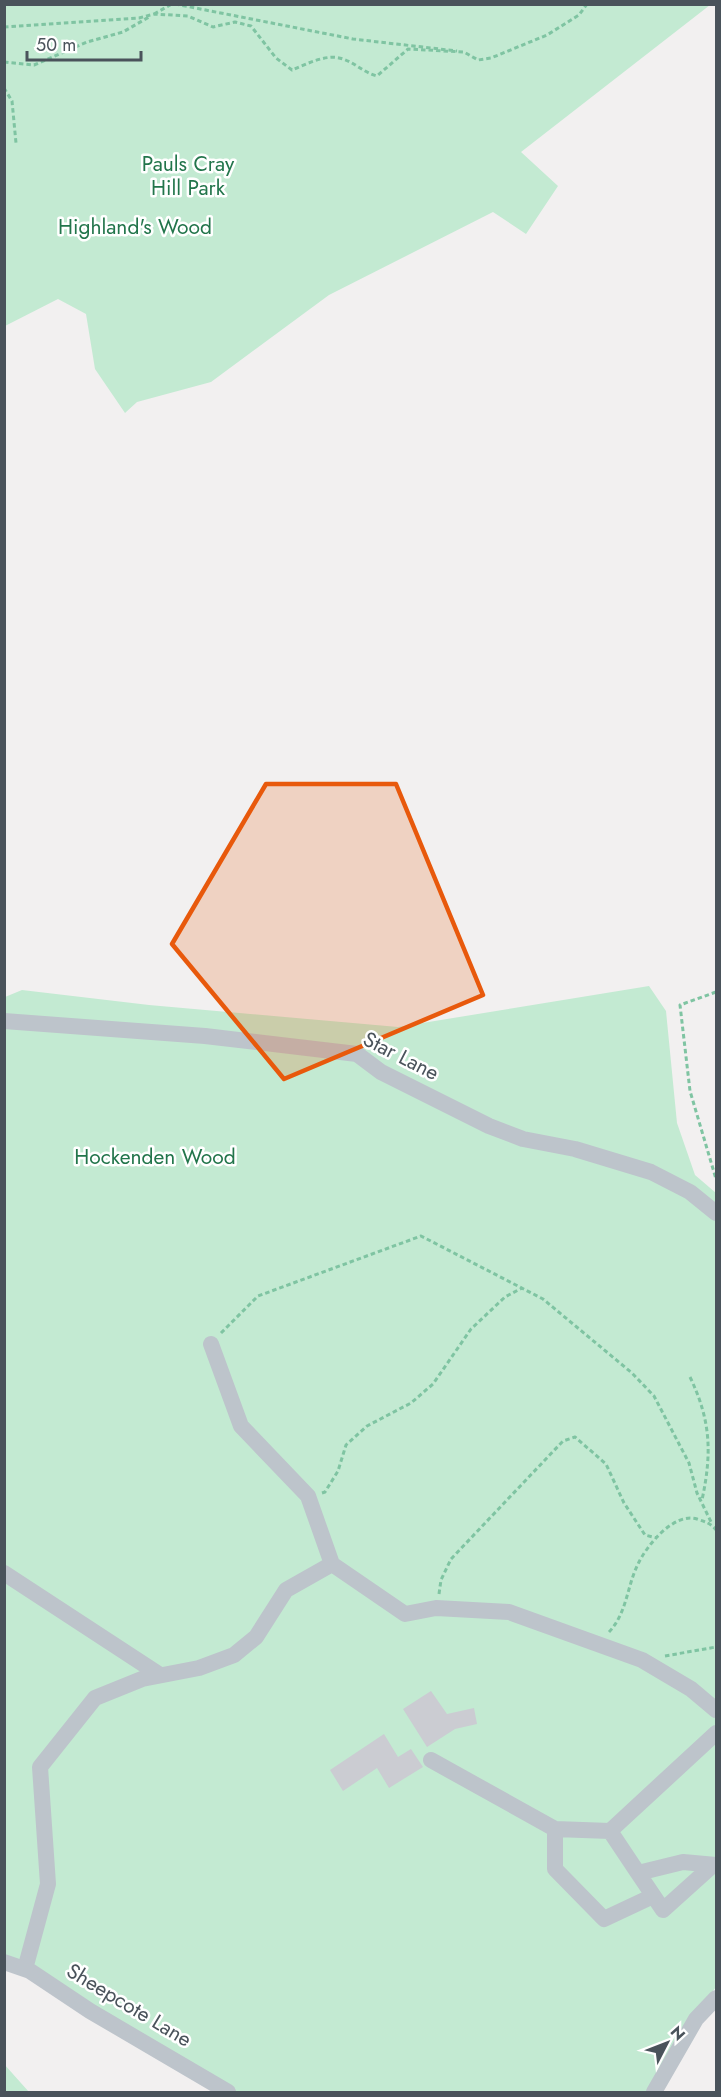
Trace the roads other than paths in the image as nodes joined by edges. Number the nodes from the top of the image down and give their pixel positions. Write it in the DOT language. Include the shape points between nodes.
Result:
graph roads {
  1 [pos="4,1021"];
  2 [pos="717,1213"];
  3 [pos="211,1344"];
  4 [pos="332,1564"];
  5 [pos="4,1573"];
  6 [pos="160,1675"];
  7 [pos="717,1710"];
  8 [pos="717,1733"];
  9 [pos="431,1760"];
  10 [pos="555,1829"];
  11 [pos="610,1831"];
  12 [pos="715,1865"];
  13 [pos="638,1873"];
  14 [pos="653,1896"];
  15 [pos="4,1962"];
  16 [pos="25,1969"];
  17 [pos="717,1998"];
  18 [pos="228,2092"];
  19 [pos="654,2092"];
  1 -- 2 [label="street, Star Lane" via="205,1036 357,1054 381,1072 489,1126 523,1139 575,1149 651,1172 690,1192"];
  3 -- 4 [label="street" via="241,1426 308,1496"];
  4 -- 6 [label="street" via="286,1590 256,1637 234,1655 199,1668"];
  4 -- 7 [label="street" via="405,1614 436,1608 509,1612 642,1660 692,1689"];
  5 -- 6 [label="street"];
  6 -- 16 [label="street" via="95,1698 40,1767 48,1884"];
  8 -- 11 [label="street"];
  9 -- 10 [label="street"];
  10 -- 11 [label="street"];
  10 -- 14 [label="street" via="555,1869 604,1919"];
  11 -- 13 [label="street"];
  12 -- 13 [label="street" via="683,1862"];
  12 -- 14 [label="street" via="663,1910"];
  13 -- 14 [label="street"];
  15 -- 16 [label="street, Sheepcote Lane"];
  16 -- 18 [label="street, Sheepcote Lane"];
  17 -- 19 [label="street" via="696,2019"];
}
